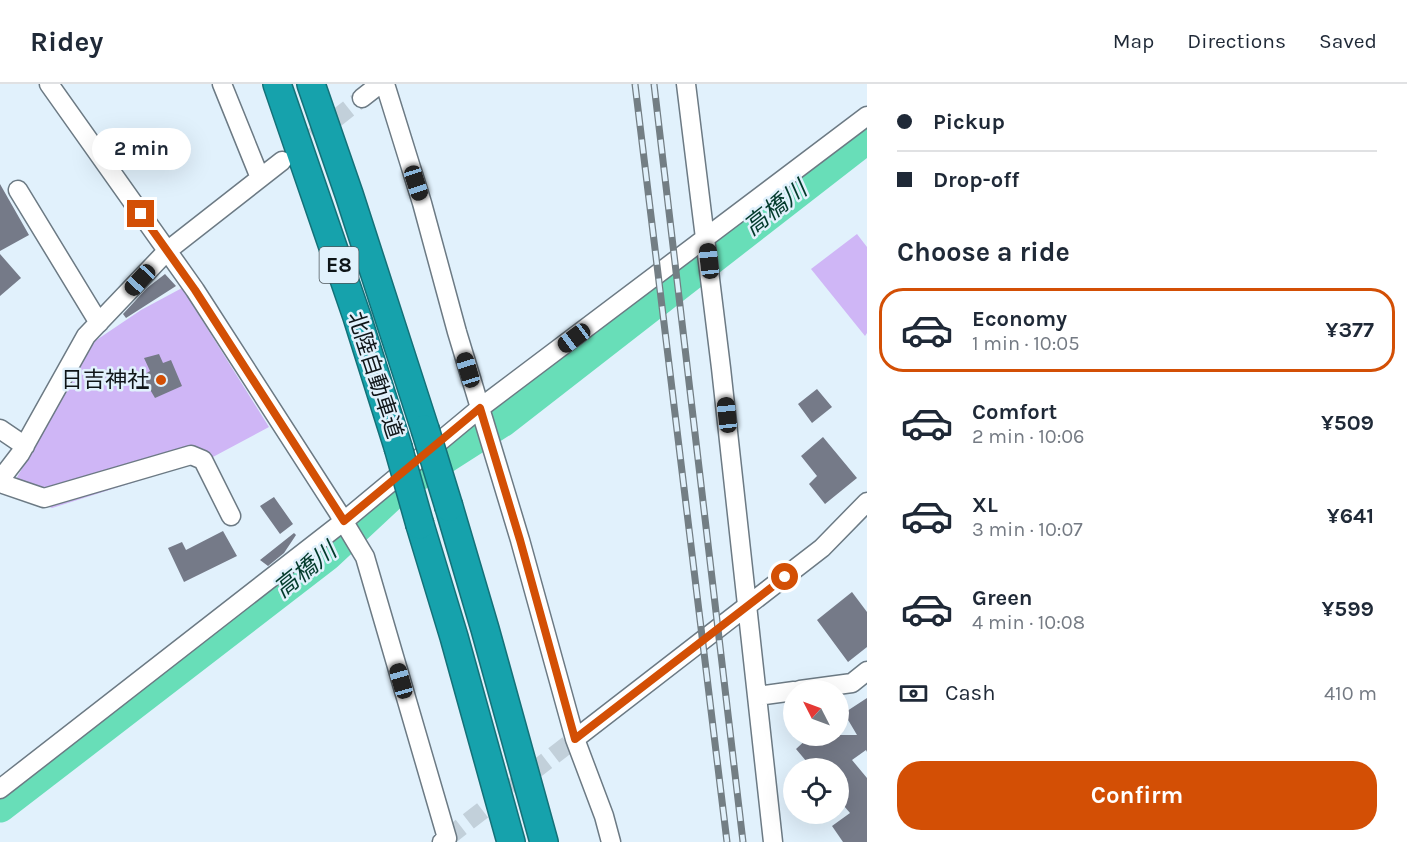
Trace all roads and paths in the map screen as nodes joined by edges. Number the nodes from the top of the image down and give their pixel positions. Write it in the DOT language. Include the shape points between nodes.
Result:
graph roads {
  1 [pos="49,84"];
  2 [pos="222,84"];
  3 [pos="277,84"];
  4 [pos="311,84"];
  5 [pos="320,84"];
  6 [pos="382,84"];
  7 [pos="686,84"];
  8 [pos="362,98"];
  9 [pos="867,116"];
  10 [pos="282,161"];
  11 [pos="260,178"];
  12 [pos="18,190"];
  13 [pos="350,194"];
  14 [pos="706,239"];
  15 [pos="167,251"];
  16 [pos="99,323"];
  17 [pos="480,408"];
  18 [pos="0,429"];
  19 [pos="25,446"];
  20 [pos="0,482"];
  21 [pos="867,502"];
  22 [pos="231,516"];
  23 [pos="344,521"];
  24 [pos="748,605"];
  25 [pos="867,671"];
  26 [pos="849,683"];
  27 [pos="783,692"];
  28 [pos="757,696"];
  29 [pos="575,739"];
  30 [pos="0,789"];
  31 [pos="604,816"];
  32 [pos="442,842"];
  33 [pos="511,842"];
  34 [pos="544,842"];
  35 [pos="611,842"];
  36 [pos="625,842"];
  37 [pos="773,842"];
  1 -- 15 [label="street"];
  2 -- 11 [label="street"];
  3 -- 33 [label="highway, 北陸自動車道 / E8, bridge" via="398,447"];
  4 -- 13 [label="highway, 北陸自動車道 / E8"];
  5 -- 13 [label="highway"];
  6 -- 8 [label="street"];
  6 -- 17 [label="street" via="422,202"];
  7 -- 14 [label="street"];
  9 -- 14 [label="street"];
  10 -- 11 [label="street"];
  11 -- 15 [label="street"];
  12 -- 16 [label="street"];
  13 -- 34 [label="highway, 北陸自動車道 / E8, bridge" via="449,507"];
  14 -- 17 [label="street"];
  14 -- 24 [label="street"];
  15 -- 16 [label="street"];
  15 -- 23 [label="street"];
  16 -- 19 [label="street" via="86,336"];
  17 -- 23 [label="street"];
  17 -- 29 [label="street"];
  18 -- 19 [label="street"];
  19 -- 20 [label="street"];
  20 -- 22 [label="street" via="44,498 190,455 203,460"];
  21 -- 24 [label="street" via="822,548"];
  23 -- 30 [label="street"];
  23 -- 32 [label="street" via="365,557 447,838"];
  24 -- 28 [label="street"];
  24 -- 29 [label="street"];
  25 -- 26 [label="street"];
  27 -- 28 [label="street"];
  28 -- 37 [label="street"];
  29 -- 31 [label="street"];
  31 -- 35 [label="street"];
  31 -- 36 [label="street"];
}
